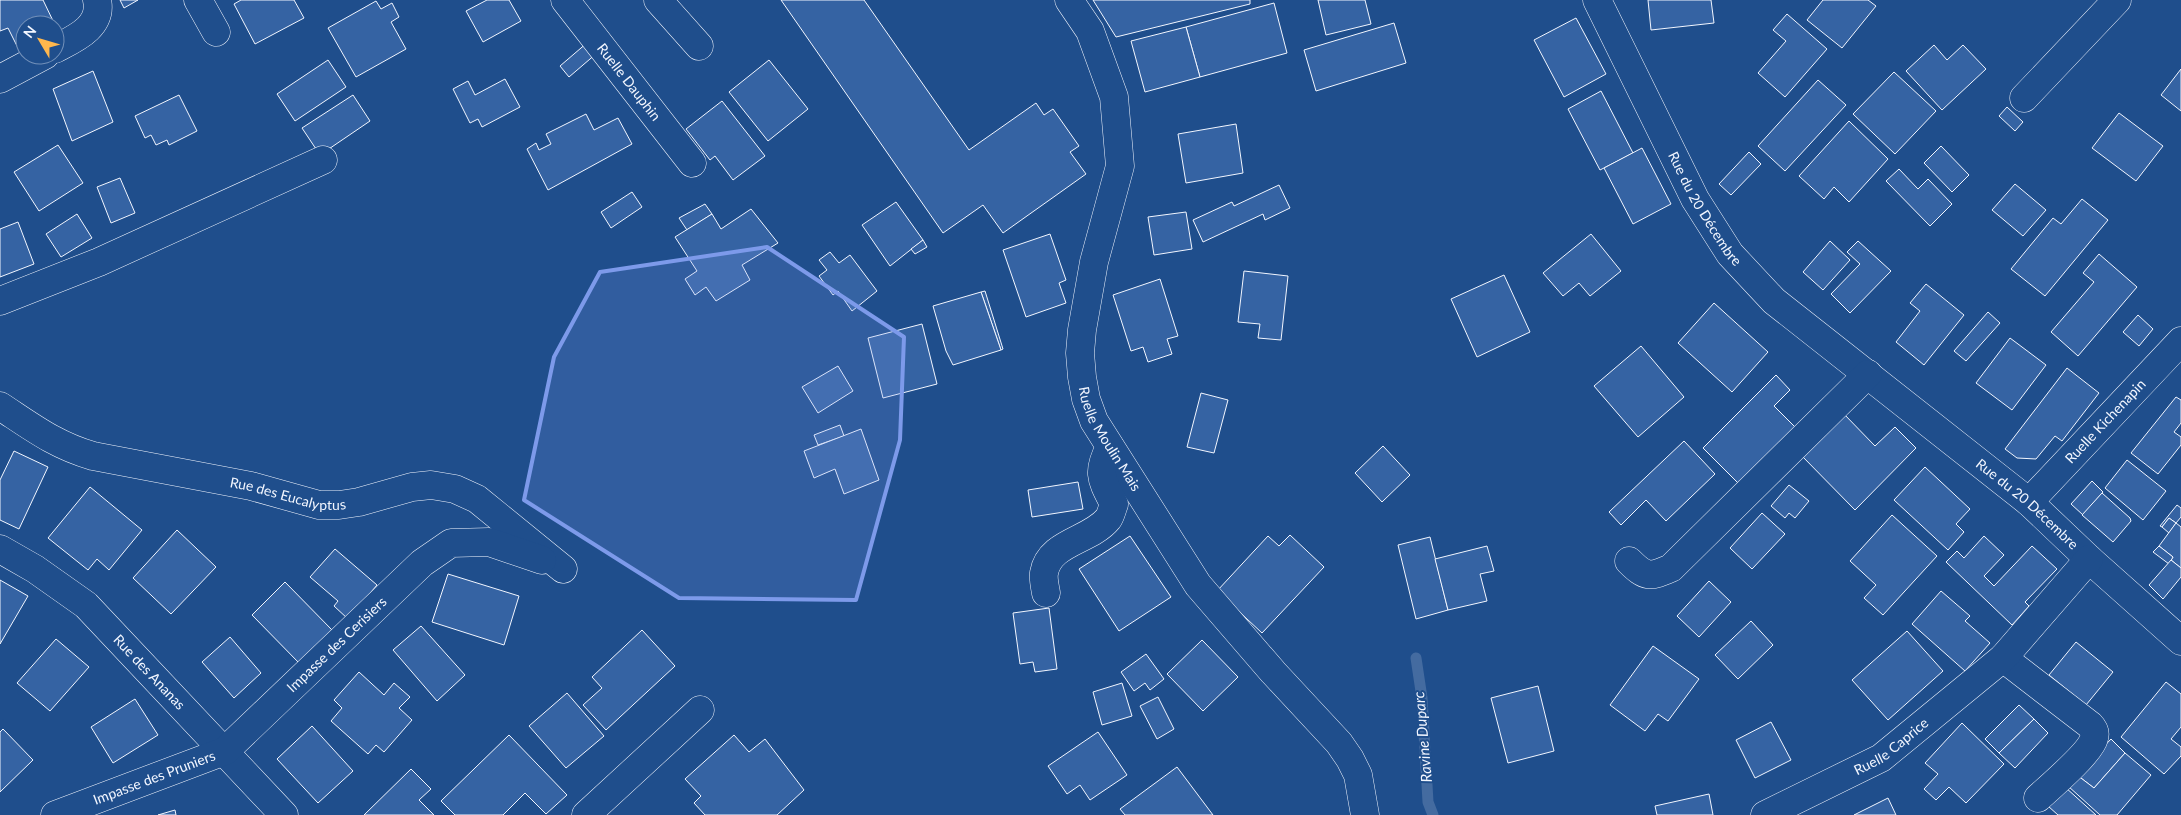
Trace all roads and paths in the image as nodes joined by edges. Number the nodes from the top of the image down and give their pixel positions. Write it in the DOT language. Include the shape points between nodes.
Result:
graph roads {
  1 [pos="97,0"];
  2 [pos="198,0"];
  3 [pos="565,0"];
  4 [pos="658,0"];
  5 [pos="1069,0"];
  6 [pos="1597,0"];
  7 [pos="2117,0"];
  8 [pos="216,32"];
  9 [pos="65,43"];
  10 [pos="699,46"];
  11 [pos="26,65"];
  12 [pos="0,80"];
  13 [pos="2024,98"];
  14 [pos="323,160"];
  15 [pos="692,163"];
  16 [pos="0,302"];
  17 [pos="2181,340"];
  18 [pos="1868,374"];
  19 [pos="0,406"];
  20 [pos="1110,447"];
  21 [pos="2029,502"];
  22 [pos="451,543"];
  23 [pos="0,549"];
  24 [pos="2089,560"];
  25 [pos="1629,561"];
  26 [pos="1046,593"];
  27 [pos="2181,641"];
  28 [pos="2003,658"];
  29 [pos="700,710"];
  30 [pos="225,751"];
  31 [pos="2038,798"];
  32 [pos="55,815"];
  33 [pos="284,815"];
  34 [pos="586,815"];
  35 [pos="1365,815"];
  36 [pos="1765,815"];
  1 -- 9 [label="street" via="98,14 91,26"];
  2 -- 8 [label="street"];
  3 -- 15 [label="street, Ruelle Dauphin"];
  4 -- 10 [label="street"];
  5 -- 20 [label="street, Ruelle Moulin Mais" via="1090,31 1114,97 1116,114 1120,166 1094,262 1080,353 1086,399 1094,421"];
  6 -- 18 [label="street, Rue du 20 Décembre" via="1695,199 1730,254 1774,301"];
  7 -- 13 [label="street"];
  11 -- 12 [label="street"];
  14 -- 16 [label="street" via="99,262"];
  17 -- 21 [label="street, Ruelle Kichenapin"];
  18 -- 21 [label="street, Rue du 20 Décembre"];
  18 -- 25 [label="street" via="1671,568 1653,575 1641,573"];
  19 -- 22 [label="street, Rue des Eucalyptus" via="51,440 73,450 251,486 319,505 353,503 412,487 431,485 455,489 477,499 563,569 489,542"];
  20 -- 26 [label="street" via="1103,460 1101,476 1114,504 1109,517 1099,527 1054,553 1043,575"];
  20 -- 35 [label="street, Ruelle Moulin Mais" via="1198,585 1339,743 1358,775"];
  21 -- 24 [label="street, Rue du 20 Décembre"];
  22 -- 30 [label="street, Impasse des Cerisiers" via="422,562"];
  23 -- 30 [label="street, Rue des Ananas" via="86,605"];
  24 -- 27 [label="street, Rue du 20 Décembre"];
  24 -- 28 [label="street, Ruelle Caprice"];
  28 -- 31 [label="street" via="2095,731 2087,750"];
  28 -- 36 [label="street, Ruelle Caprice" via="1881,758"];
  29 -- 34 [label="street"];
  30 -- 32 [label="street, Impasse des Pruniers"];
  30 -- 33 [label="street, Rue des Ananas"];
}
